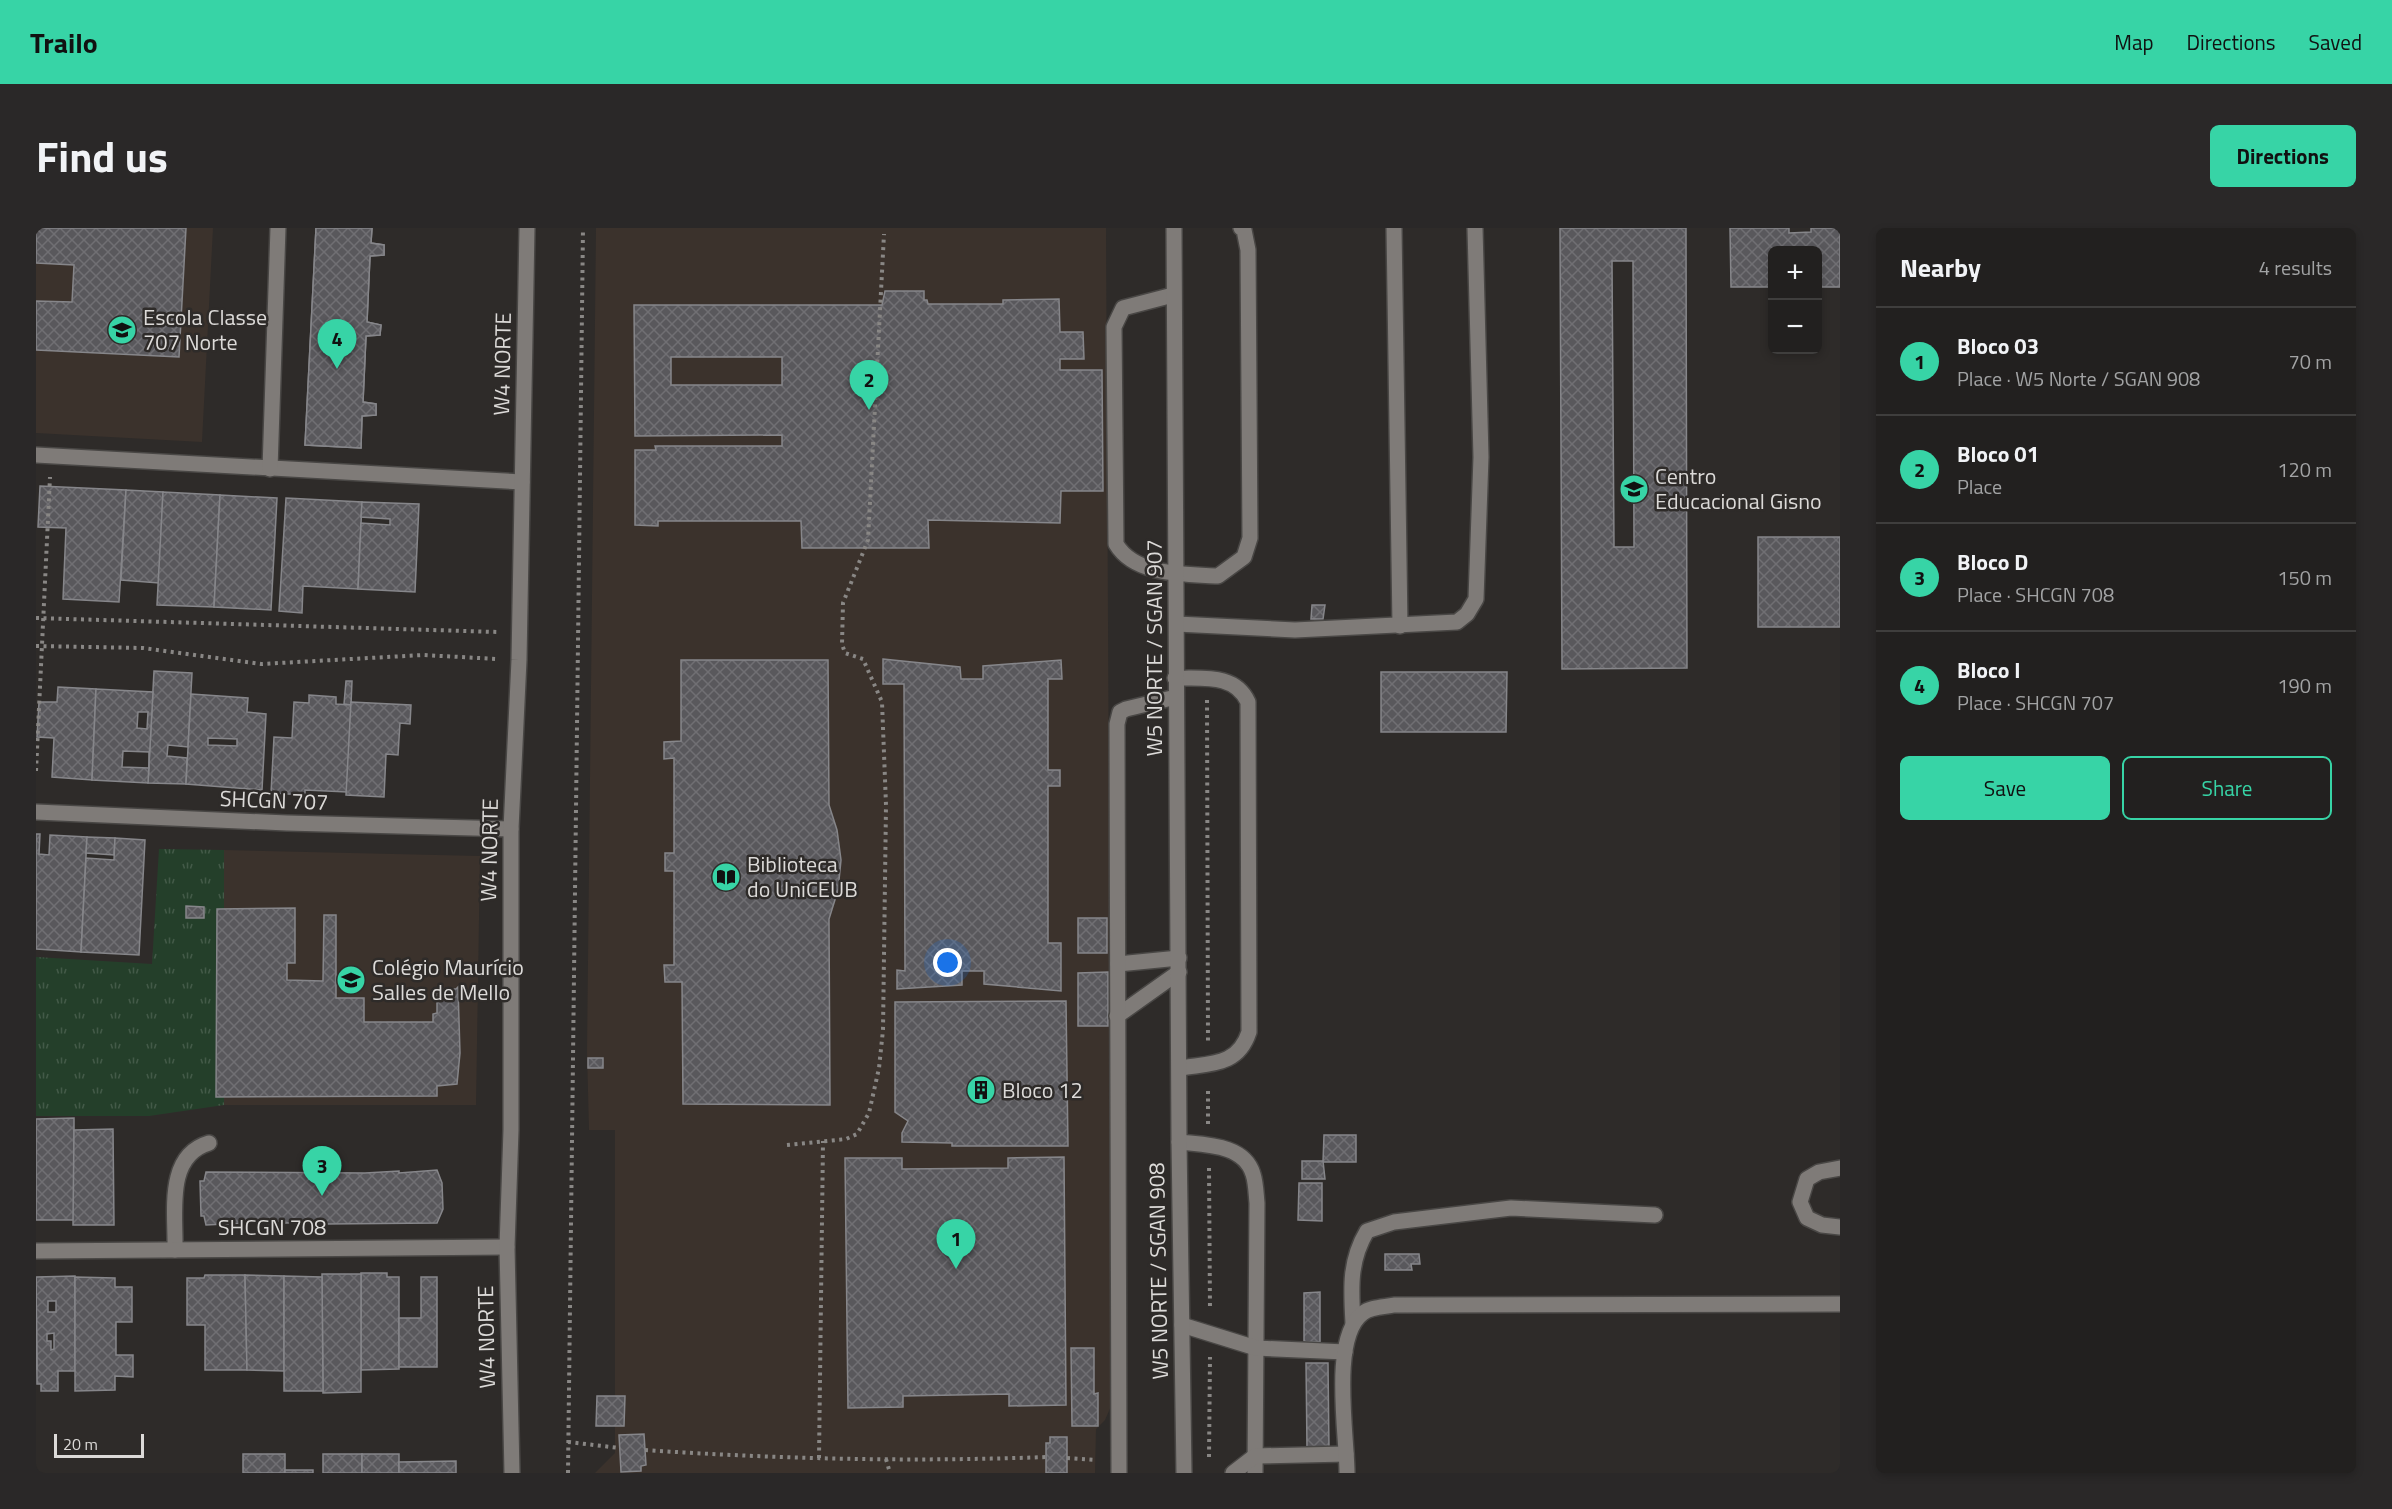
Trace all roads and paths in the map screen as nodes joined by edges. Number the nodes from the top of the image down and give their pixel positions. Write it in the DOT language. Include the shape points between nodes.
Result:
graph roads {
  1 [pos="278,228"];
  2 [pos="527,228"];
  3 [pos="583,228"];
  4 [pos="1174,228"];
  5 [pos="1241,228"];
  6 [pos="1394,228"];
  7 [pos="1475,228"];
  8 [pos="884,234"];
  9 [pos="1173,295"];
  10 [pos="44,455"];
  11 [pos="270,469"];
  12 [pos="522,482"];
  13 [pos="1176,573"];
  14 [pos="36,618"];
  15 [pos="44,618"];
  16 [pos="1178,624"];
  17 [pos="1400,626"];
  18 [pos="520,633"];
  19 [pos="39,646"];
  20 [pos="519,660"];
  21 [pos="1175,678"];
  22 [pos="1176,697"];
  23 [pos="36,771"];
  24 [pos="36,812"];
  25 [pos="511,829"];
  26 [pos="1118,964"];
  27 [pos="1179,965"];
  28 [pos="1117,1017"];
  29 [pos="1180,1068"];
  30 [pos="823,1141"];
  31 [pos="1179,1142"];
  32 [pos="209,1143"];
  33 [pos="787,1145"];
  34 [pos="1840,1168"];
  35 [pos="1655,1215"];
  36 [pos="1840,1227"];
  37 [pos="507,1247"];
  38 [pos="175,1250"];
  39 [pos="36,1251"];
  40 [pos="1840,1304"];
  41 [pos="1353,1323"];
  42 [pos="1182,1325"];
  43 [pos="1256,1348"];
  44 [pos="1345,1352"];
  45 [pos="568,1442"];
  46 [pos="620,1448"];
  47 [pos="645,1450"];
  48 [pos="1346,1454"];
  49 [pos="1256,1456"];
  50 [pos="1046,1457"];
  51 [pos="819,1458"];
  52 [pos="1067,1458"];
  53 [pos="886,1459"];
  54 [pos="1095,1460"];
  55 [pos="512,1473"];
  56 [pos="568,1473"];
  57 [pos="890,1473"];
  58 [pos="1119,1473"];
  59 [pos="1184,1473"];
  60 [pos="1233,1473"];
  61 [pos="1256,1473"];
  62 [pos="1347,1473"];
  1 -- 11 [label="main road"];
  2 -- 12 [label="main road, W4 NORTE"];
  3 -- 45 [label="path"];
  4 -- 9 [label="main road, W5 NORTE / SGAN 907"];
  5 -- 13 [label="main road" via="1248,250 1250,538 1244,557 1218,576"];
  6 -- 17 [label="main road"];
  7 -- 17 [label="main road" via="1481,458 1476,599 1457,622"];
  8 -- 30 [label="path" via="868,540 843,603 842,644 845,653 863,659 882,702 886,805 883,1030 879,1068 863,1126 846,1139"];
  9 -- 13 [label="main road, W5 NORTE / SGAN 907"];
  9 -- 13 [label="main road" via="1123,308 1114,327 1116,544 1133,561"];
  10 -- 11 [label="main road"];
  10 -- 15 [label="path"];
  11 -- 12 [label="main road"];
  12 -- 18 [label="main road, W4 NORTE"];
  13 -- 16 [label="main road, W5 NORTE / SGAN 907"];
  14 -- 15 [label="path"];
  15 -- 18 [label="path"];
  15 -- 19 [label="path"];
  16 -- 17 [label="main road" via="1295,630"];
  16 -- 21 [label="main road, W5 NORTE / SGAN 907"];
  18 -- 20 [label="main road, W4 NORTE"];
  19 -- 20 [label="path" via="142,648 261,664 423,655"];
  19 -- 23 [label="path"];
  20 -- 25 [label="main road, W4 NORTE"];
  21 -- 22 [label="main road, W5 NORTE / SGAN 907"];
  21 -- 29 [label="main road" via="1221,679 1236,686 1248,702 1249,1032 1244,1047 1225,1061"];
  22 -- 26 [label="main road" via="1126,708 1118,718"];
  22 -- 27 [label="main road, W5 NORTE / SGAN 907"];
  24 -- 25 [label="main road, SHCGN 707"];
  25 -- 37 [label="main road, W4 NORTE"];
  26 -- 27 [label="main road"];
  26 -- 28 [label="main road"];
  27 -- 28 [label="main road"];
  27 -- 29 [label="main road, W5 NORTE / SGAN 907"];
  28 -- 58 [label="main road"];
  29 -- 31 [label="main road, W5 NORTE / SGAN 908"];
  30 -- 33 [label="path"];
  30 -- 51 [label="path"];
  31 -- 42 [label="main road, W5 NORTE / SGAN 908"];
  31 -- 43 [label="main road" via="1224,1148 1244,1158 1253,1173 1257,1203"];
  32 -- 38 [label="main road" via="189,1152 178,1171"];
  34 -- 36 [label="main road" via="1807,1179 1800,1202 1807,1218"];
  35 -- 41 [label="main road" via="1511,1208 1394,1222 1367,1231 1351,1272"];
  37 -- 38 [label="main road, SHCGN 708"];
  37 -- 55 [label="main road, W4 NORTE"];
  38 -- 39 [label="main road, SHCGN 708"];
  40 -- 41 [label="main road" via="1394,1305 1365,1311"];
  41 -- 44 [label="main road"];
  42 -- 43 [label="main road"];
  42 -- 59 [label="main road, W5 NORTE / SGAN 908"];
  43 -- 44 [label="main road"];
  43 -- 49 [label="main road"];
  44 -- 48 [label="main road"];
  45 -- 46 [label="path"];
  45 -- 56 [label="path"];
  47 -- 51 [label="path"];
  48 -- 49 [label="main road"];
  48 -- 62 [label="main road"];
  49 -- 60 [label="main road"];
  49 -- 61 [label="main road"];
  50 -- 53 [label="path"];
  51 -- 53 [label="path"];
  52 -- 54 [label="path"];
  53 -- 57 [label="path"];
}
